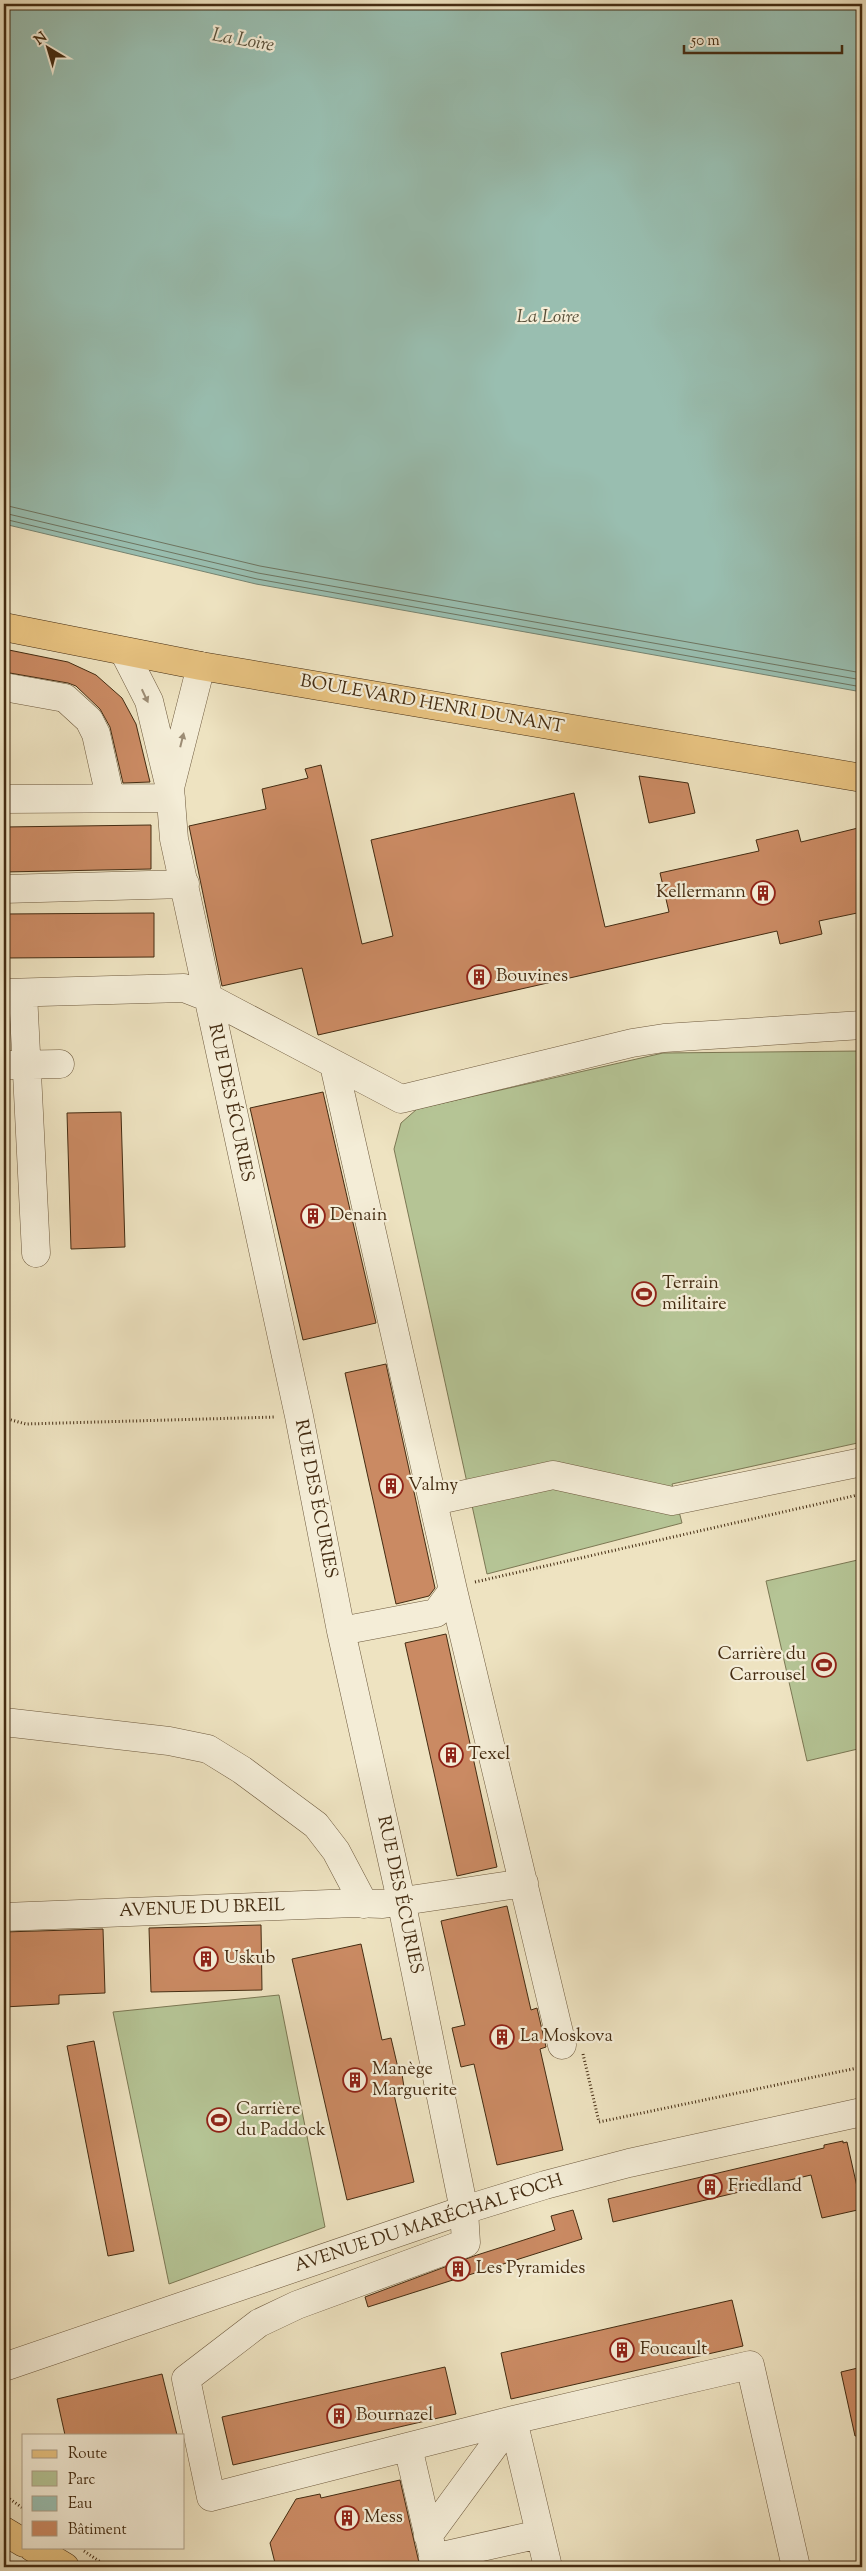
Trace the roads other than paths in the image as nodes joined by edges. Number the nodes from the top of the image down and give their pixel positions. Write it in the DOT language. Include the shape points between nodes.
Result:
graph roads {
  1 [pos="4,627"];
  2 [pos="124,652"];
  3 [pos="201,666"];
  4 [pos="4,687"];
  5 [pos="862,778"];
  6 [pos="170,793"];
  7 [pos="110,797"];
  8 [pos="4,800"];
  9 [pos="184,884"];
  10 [pos="4,889"];
  11 [pos="13,993"];
  12 [pos="207,997"];
  13 [pos="862,1025"];
  14 [pos="60,1064"];
  15 [pos="15,1065"];
  16 [pos="334,1065"];
  17 [pos="36,1253"];
  18 [pos="862,1462"];
  19 [pos="434,1501"];
  20 [pos="470,1588"];
  21 [pos="342,1631"];
  22 [pos="4,1722"];
  23 [pos="524,1883"];
  24 [pos="401,1900"];
  25 [pos="364,1904"];
  26 [pos="4,1917"];
  27 [pos="572,2045"];
  28 [pos="862,2112"];
  29 [pos="464,2210"];
  30 [pos="4,2367"];
  31 [pos="513,2420"];
  32 [pos="408,2447"];
  33 [pos="4,2531"];
  34 [pos="540,2534"];
  35 [pos="22,2541"];
  36 [pos="34,2548"];
  37 [pos="432,2554"];
  38 [pos="65,2567"];
  39 [pos="548,2567"];
  40 [pos="796,2567"];
  1 -- 2 [label="main road, BOULEVARD HENRI DUNANT"];
  2 -- 3 [label="main road, BOULEVARD HENRI DUNANT"];
  2 -- 6 [label="street, RUE DES ÉCURIES, one-way" via="148,702"];
  3 -- 5 [label="main road, BOULEVARD HENRI DUNANT"];
  6 -- 3 [label="street, RUE DES ÉCURIES, one-way"];
  4 -- 7 [label="street" via="66,698 89,720 96,734"];
  6 -- 7 [label="street"];
  6 -- 9 [label="street, RUE DES ÉCURIES" via="174,839"];
  7 -- 8 [label="street"];
  9 -- 10 [label="street"];
  9 -- 12 [label="street, RUE DES ÉCURIES"];
  11 -- 12 [label="street" via="184,988"];
  11 -- 15 [label="street"];
  12 -- 16 [label="street"];
  12 -- 21 [label="street, RUE DES ÉCURIES" via="299,1416"];
  13 -- 16 [label="street" via="648,1041 401,1099"];
  14 -- 15 [label="street"];
  15 -- 17 [label="street"];
  16 -- 19 [label="street"];
  18 -- 19 [label="street" via="672,1501 552,1475"];
  19 -- 20 [label="street"];
  20 -- 21 [label="street" via="436,1613"];
  20 -- 23 [label="street"];
  21 -- 24 [label="street, RUE DES ÉCURIES"];
  22 -- 25 [label="street" via="169,1741 208,1749 316,1825 336,1851"];
  23 -- 24 [label="street, AVENUE DU BREIL"];
  23 -- 27 [label="street"];
  24 -- 25 [label="street, AVENUE DU BREIL"];
  24 -- 29 [label="street, RUE DES ÉCURIES"];
  25 -- 26 [label="street, AVENUE DU BREIL"];
  28 -- 29 [label="street, AVENUE DU MARÉCHAL FOCH" via="629,2163 545,2184"];
  29 -- 30 [label="street, AVENUE DU MARÉCHAL FOCH"];
  29 -- 32 [label="street, RUE DES ÉCURIES" via="466,2242 297,2305 259,2323 186,2380 211,2497"];
  31 -- 32 [label="street"];
  31 -- 34 [label="street"];
  31 -- 37 [label="street"];
  31 -- 40 [label="street" via="750,2365"];
  32 -- 37 [label="street"];
  33 -- 35 [label="main road"];
  34 -- 37 [label="street"];
  34 -- 39 [label="street"];
  36 -- 38 [label="main road"];
}
